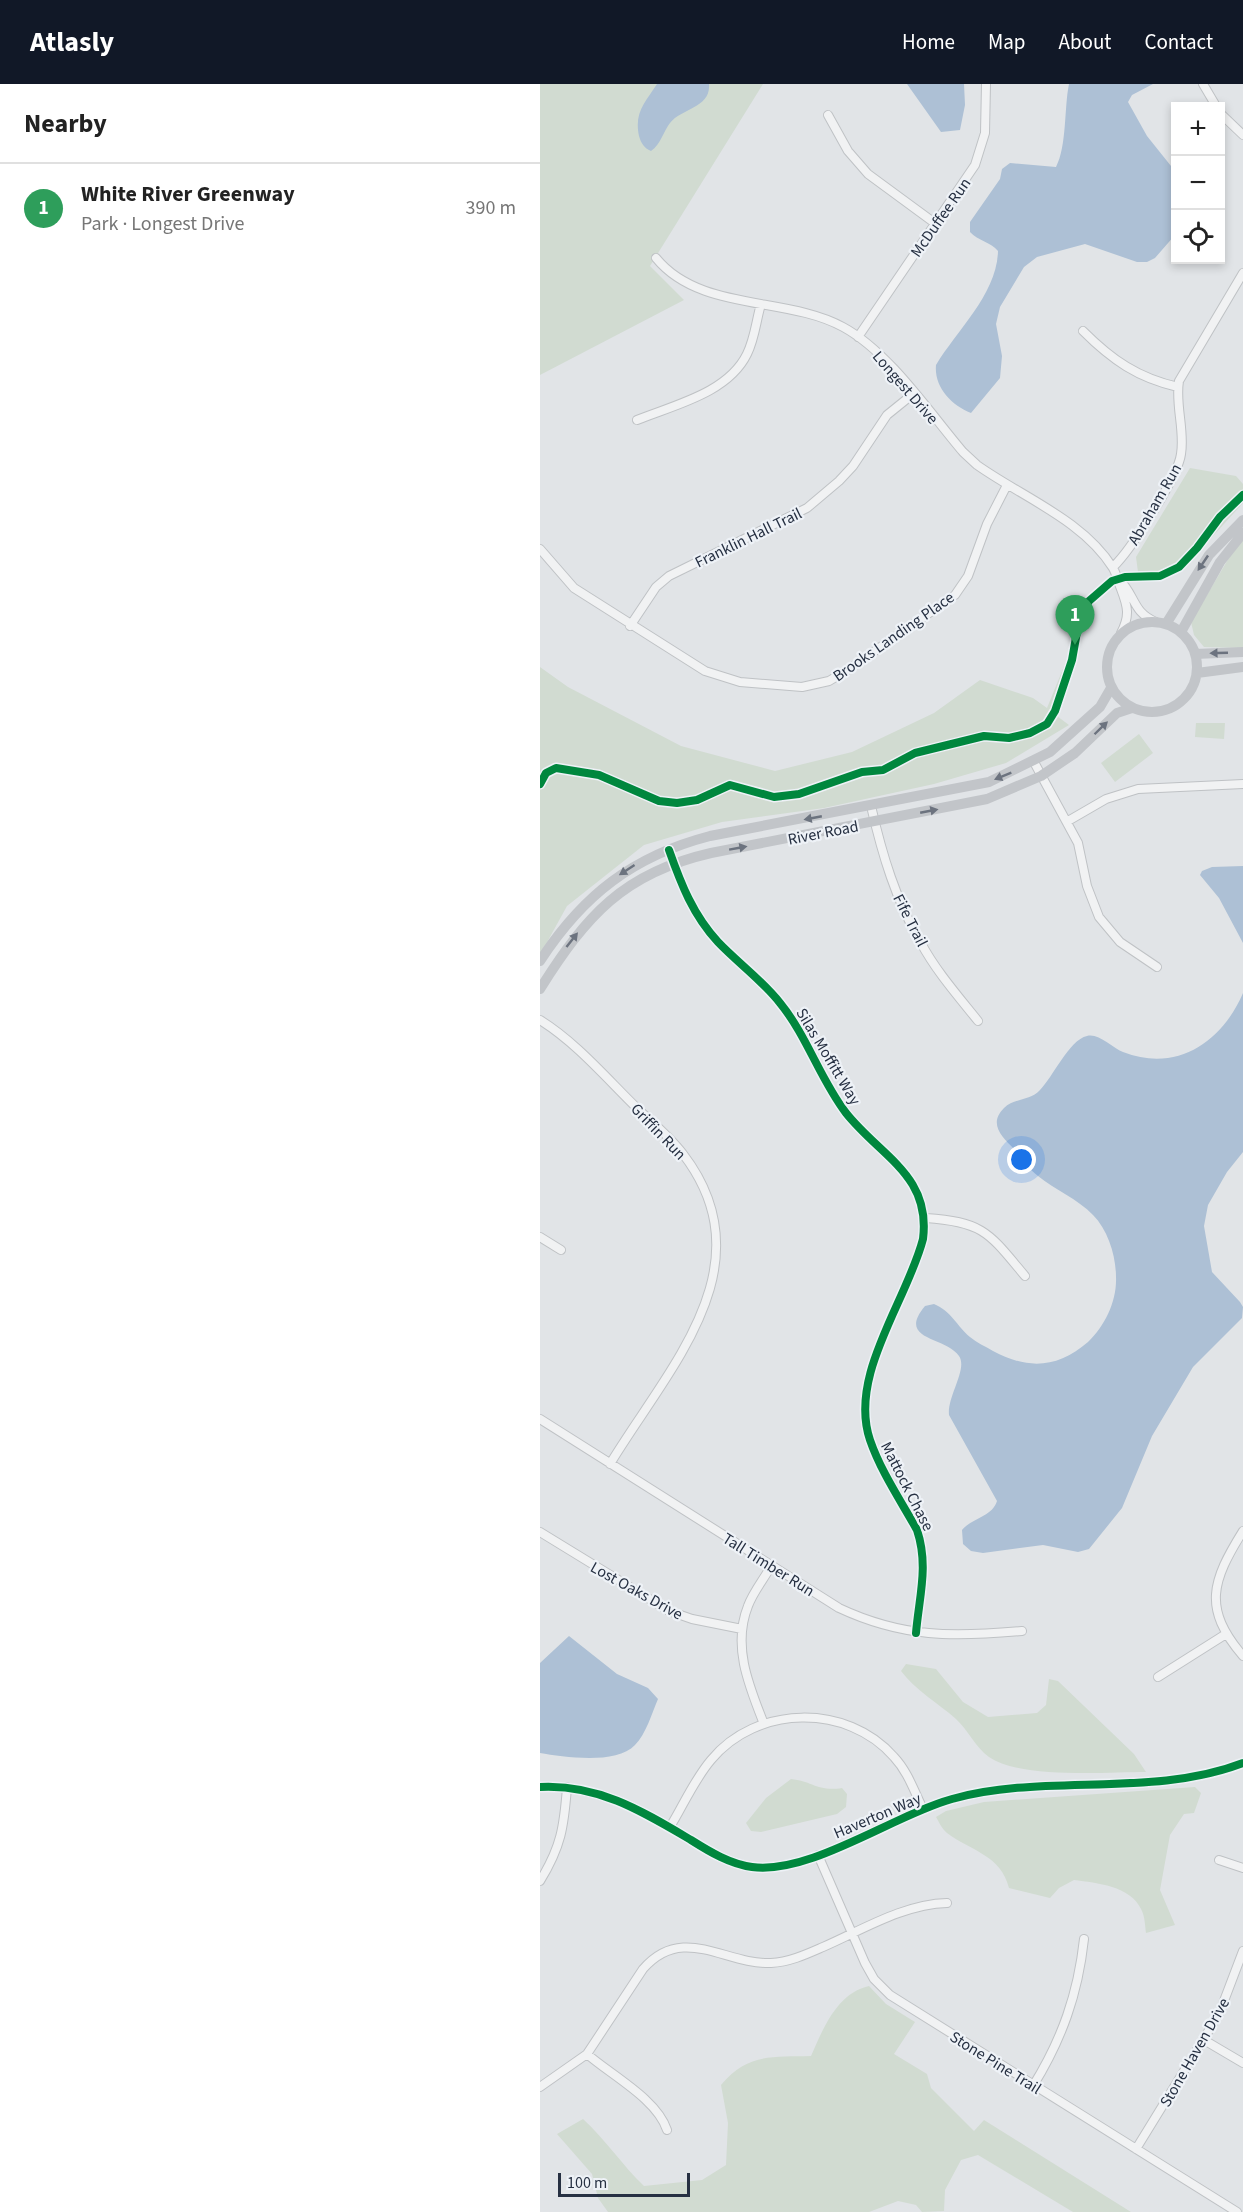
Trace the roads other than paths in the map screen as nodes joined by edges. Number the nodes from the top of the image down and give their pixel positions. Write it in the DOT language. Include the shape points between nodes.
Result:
graph roads {
  1 [pos="986,84"];
  2 [pos="1203,84"];
  3 [pos="1214,102"];
  4 [pos="828,116"];
  5 [pos="1225,117"];
  6 [pos="1243,135"];
  7 [pos="936,224"];
  8 [pos="657,258"];
  9 [pos="1243,273"];
  10 [pos="761,304"];
  11 [pos="1083,332"];
  12 [pos="858,337"];
  13 [pos="1178,387"];
  14 [pos="913,394"];
  15 [pos="637,420"];
  16 [pos="1007,485"];
  17 [pos="1243,520"];
  18 [pos="1243,533"];
  19 [pos="540,549"];
  20 [pos="1113,567"];
  21 [pos="1119,579"];
  22 [pos="1161,623"];
  23 [pos="630,626"];
  24 [pos="1181,632"];
  25 [pos="1121,633"];
  26 [pos="1243,652"];
  27 [pos="1196,654"];
  28 [pos="1243,667"];
  29 [pos="1197,673"];
  30 [pos="1111,688"];
  31 [pos="1132,708"];
  32 [pos="1034,762"];
  33 [pos="1041,776"];
  34 [pos="1243,784"];
  35 [pos="871,806"];
  36 [pos="1068,821"];
  37 [pos="874,822"];
  38 [pos="669,850"];
  39 [pos="674,864"];
  40 [pos="540,961"];
  41 [pos="1157,967"];
  42 [pos="540,989"];
  43 [pos="540,1020"];
  44 [pos="978,1021"];
  45 [pos="926,1218"];
  46 [pos="540,1236"];
  47 [pos="561,1250"];
  48 [pos="1025,1276"];
  49 [pos="540,1419"];
  50 [pos="610,1464"];
  51 [pos="540,1532"];
  52 [pos="1243,1532"];
  53 [pos="771,1566"];
  54 [pos="742,1629"];
  55 [pos="1022,1631"];
  56 [pos="916,1633"];
  57 [pos="1226,1634"];
  58 [pos="1243,1656"];
  59 [pos="1158,1677"];
  60 [pos="764,1724"];
  61 [pos="1243,1763"];
  62 [pos="540,1787"];
  63 [pos="567,1787"];
  64 [pos="923,1809"];
  65 [pos="670,1827"];
  66 [pos="818,1855"];
  67 [pos="1219,1860"];
  68 [pos="1243,1868"];
  69 [pos="540,1881"];
  70 [pos="947,1903"];
  71 [pos="852,1934"];
  72 [pos="1084,1939"];
  73 [pos="1243,1951"];
  74 [pos="1204,2040"];
  75 [pos="587,2054"];
  76 [pos="1243,2063"];
  77 [pos="1034,2086"];
  78 [pos="540,2087"];
  79 [pos="667,2130"];
  80 [pos="1136,2149"];
  81 [pos="1237,2212"];
  1 -- 7 [label="street, McDuffee Run" via="985,133 975,165"];
  2 -- 3 [label="street"];
  4 -- 7 [label="street" via="848,151 868,174"];
  5 -- 6 [label="street"];
  7 -- 12 [label="street, McDuffee Run"];
  8 -- 10 [label="street, Longest Drive" via="668,270 714,293"];
  9 -- 13 [label="street, Abraham Run" via="1184,369"];
  10 -- 12 [label="street, Longest Drive" via="805,311"];
  10 -- 15 [label="street" via="747,354 728,378"];
  11 -- 13 [label="street" via="1109,357 1133,372"];
  12 -- 14 [label="street, Longest Drive"];
  13 -- 20 [label="street, Abraham Run" via="1182,441 1179,462 1125,554"];
  14 -- 16 [label="street, Longest Drive" via="963,452"];
  14 -- 23 [label="street, Franklin Hall Trail" via="887,415 853,465 825,495 787,519 669,576 656,587"];
  16 -- 20 [label="street, Longest Drive" via="1078,530"];
  16 -- 23 [label="street, Brooks Landing Place" via="987,524 968,576 955,595 829,681 802,687 722,678"];
  17 -- 22 [label="main road, one-way" via="1209,555"];
  18 -- 24 [label="main road" via="1220,561"];
  19 -- 23 [label="street, Brooks Landing Place" via="574,588"];
  20 -- 21 [label="street, Longest Drive"];
  21 -- 22 [label="street, Longest Drive" via="1128,588 1140,614"];
  21 -- 25 [label="street, Longest Drive" via="1128,609"];
  22 -- 24 [label="main road"];
  22 -- 25 [label="main road" via="1137,624"];
  24 -- 27 [label="main road"];
  25 -- 30 [label="main road" via="1108,655 1106,672"];
  26 -- 27 [label="main road, one-way"];
  27 -- 29 [label="main road"];
  28 -- 29 [label="main road"];
  29 -- 31 [label="main road" via="1192,689 1173,707 1148,712"];
  30 -- 31 [label="main road"];
  30 -- 32 [label="main road, River Road" via="1107,699 1080,726"];
  33 -- 31 [label="main road, River Road, one-way" via="1075,753 1117,713"];
  32 -- 33 [label="street"];
  32 -- 35 [label="main road, River Road, one-way" via="989,782"];
  33 -- 36 [label="street"];
  37 -- 33 [label="main road, River Road, one-way" via="987,799"];
  34 -- 36 [label="street" via="1138,789 1106,799"];
  35 -- 37 [label="street, Fife Trail"];
  35 -- 38 [label="main road, River Road, one-way" via="710,837"];
  36 -- 41 [label="street" via="1099,917 1120,942"];
  39 -- 37 [label="main road, River Road, one-way" via="711,853"];
  37 -- 44 [label="street, Fife Trail" via="899,901 921,944"];
  38 -- 39 [label="street, Silas Moffitt Way"];
  38 -- 40 [label="main road, River Road, one-way" via="635,865 593,895 575,912"];
  42 -- 39 [label="main road, River Road, one-way" via="566,949 604,905 630,884"];
  39 -- 45 [label="street, Silas Moffitt Way" via="699,918 779,1001 843,1108 910,1180"];
  43 -- 50 [label="street, Griffin Run" via="682,1153 705,1191 716,1234 714,1277 702,1315"];
  45 -- 48 [label="street" via="966,1222 983,1231"];
  45 -- 56 [label="street, Mattock Chase" via="919,1254 870,1373 865,1410 876,1457 921,1542 925,1567"];
  46 -- 47 [label="street"];
  49 -- 50 [label="street, Tall Timber Run"];
  50 -- 53 [label="street, Tall Timber Run"];
  51 -- 54 [label="street, Lost Oaks Drive" via="669,1611"];
  52 -- 57 [label="street" via="1216,1584 1216,1607"];
  53 -- 54 [label="street" via="748,1605"];
  53 -- 56 [label="street, Tall Timber Run" via="857,1616"];
  54 -- 60 [label="street" via="746,1678"];
  55 -- 56 [label="street, Tall Timber Run" via="948,1636"];
  57 -- 58 [label="street"];
  57 -- 59 [label="street"];
  60 -- 64 [label="street" via="816,1718 847,1724 865,1733 903,1767"];
  60 -- 65 [label="street" via="740,1735 711,1760"];
  61 -- 64 [label="street, Haverton Way" via="1196,1776 981,1793"];
  62 -- 63 [label="street, Haverton Way"];
  63 -- 65 [label="street, Haverton Way" via="620,1800"];
  63 -- 69 [label="street" via="562,1838"];
  64 -- 66 [label="street, Haverton Way"];
  65 -- 66 [label="street, Haverton Way" via="723,1858 745,1866 780,1867"];
  66 -- 71 [label="street, Stone Pine Trail"];
  67 -- 68 [label="street"];
  70 -- 71 [label="street" via="915,1908"];
  71 -- 75 [label="street" via="778,1963 751,1962 696,1947 670,1950 643,1970"];
  71 -- 77 [label="street, Stone Pine Trail" via="870,1972 890,1995"];
  72 -- 77 [label="street" via="1071,2011"];
  73 -- 74 [label="street, Stone Haven Drive" via="1228,1995"];
  74 -- 76 [label="street"];
  74 -- 80 [label="street, Stone Haven Drive"];
  75 -- 78 [label="street"];
  75 -- 79 [label="street" via="650,2104"];
  77 -- 80 [label="street, Stone Pine Trail"];
  80 -- 81 [label="street, Stone Pine Trail"];
}
